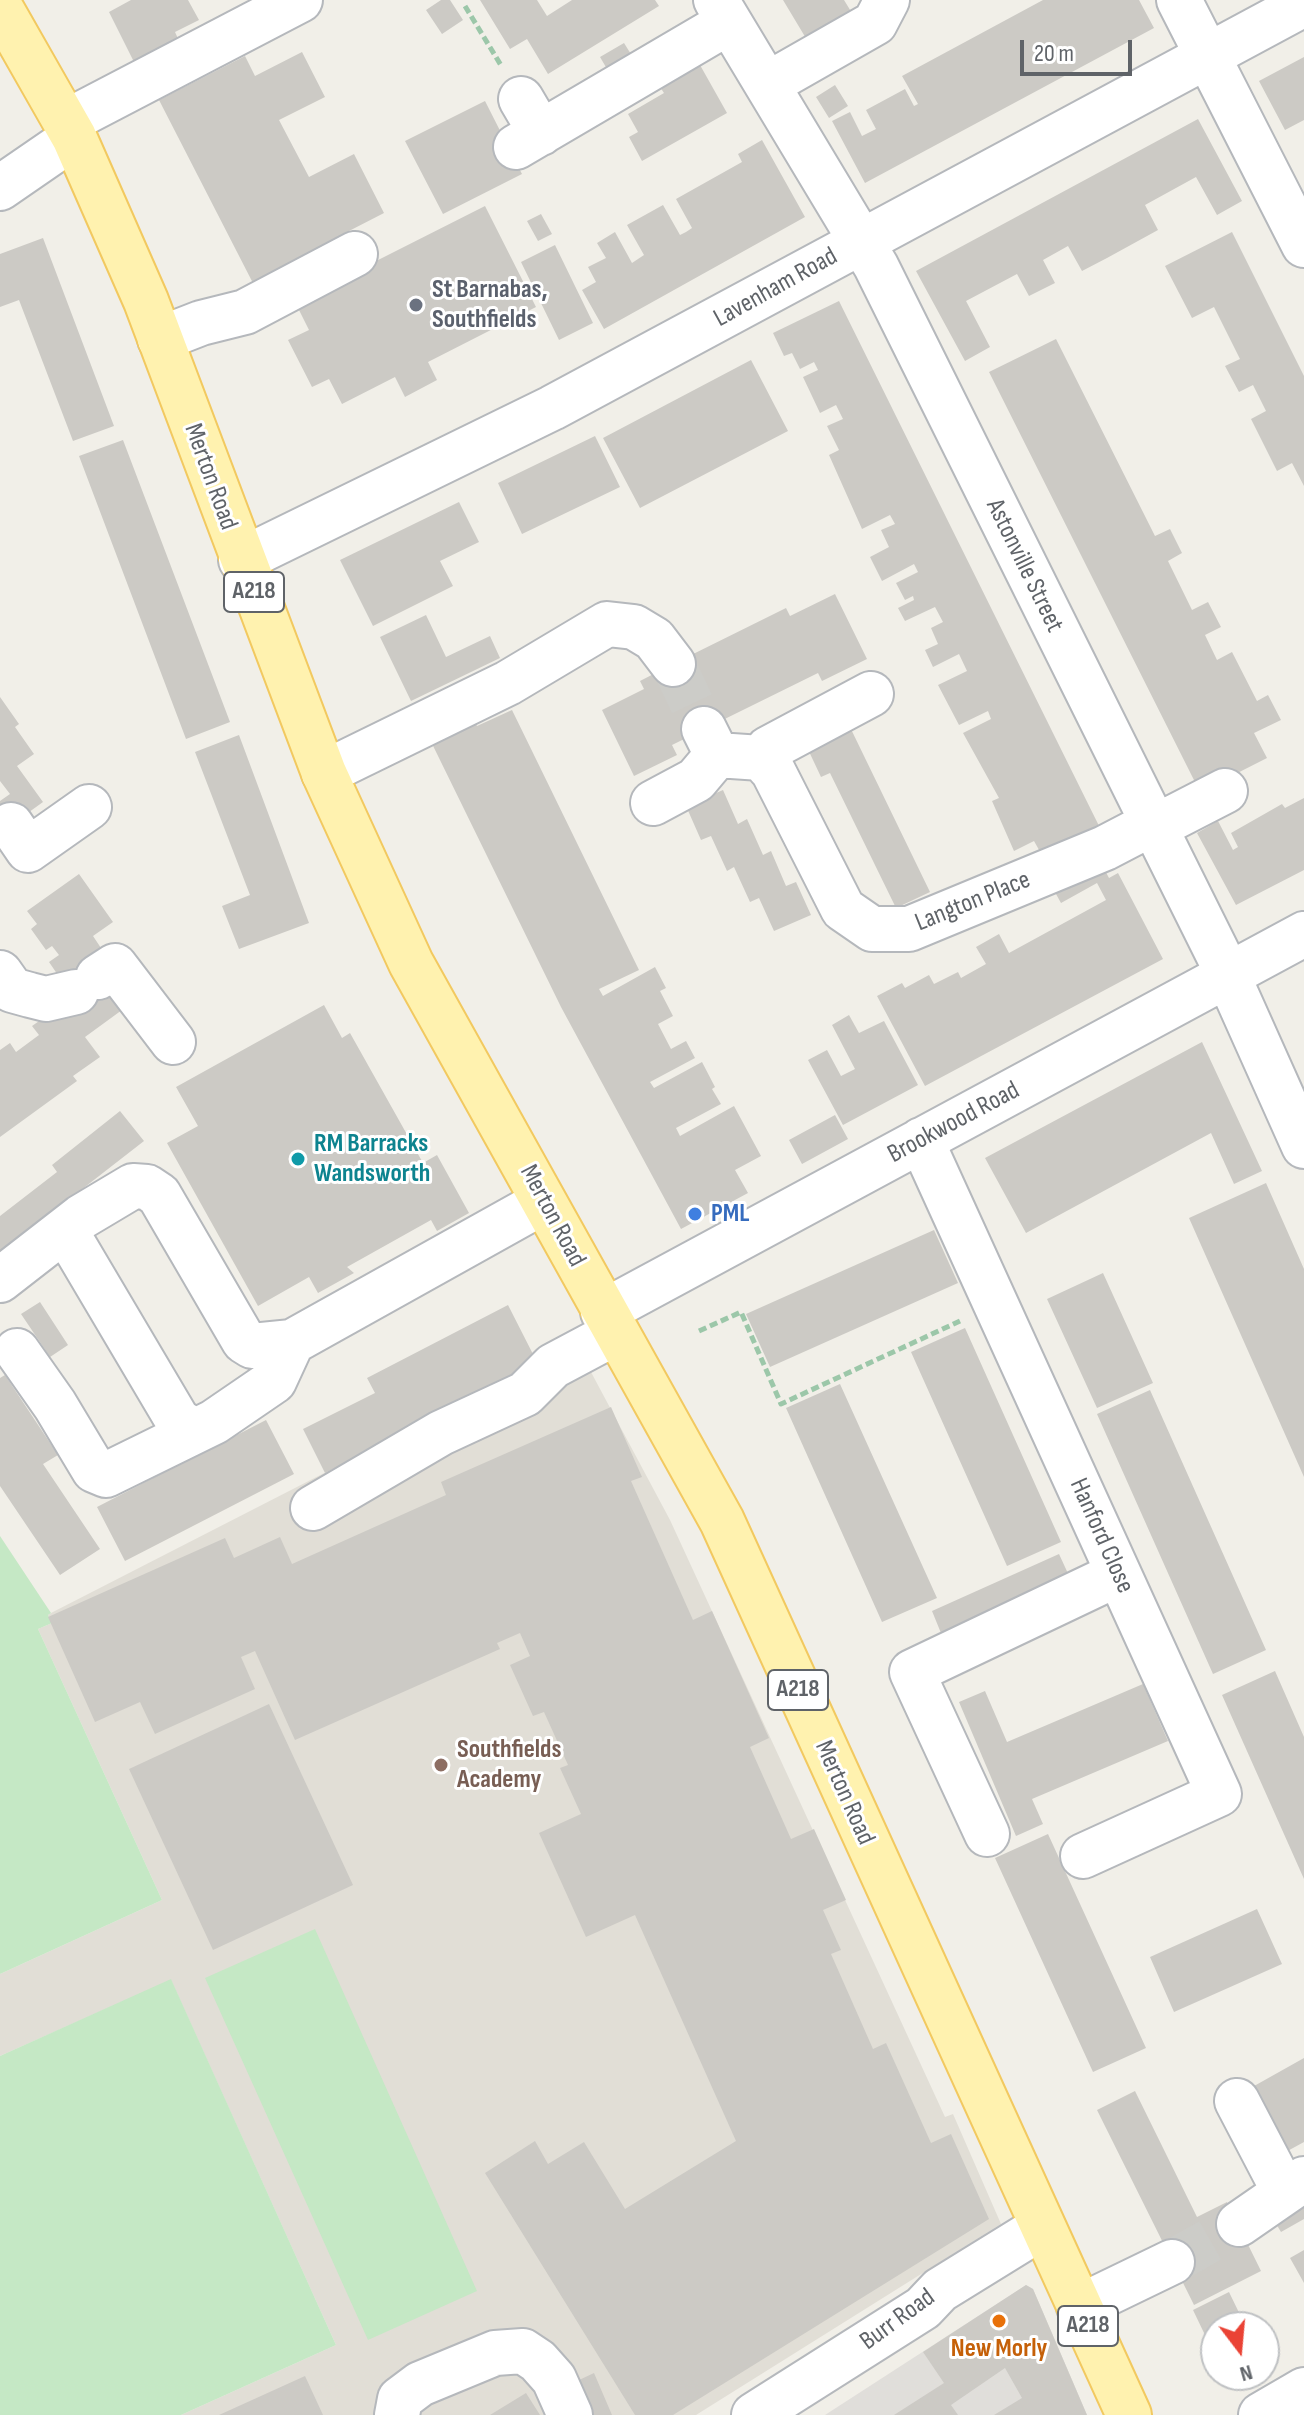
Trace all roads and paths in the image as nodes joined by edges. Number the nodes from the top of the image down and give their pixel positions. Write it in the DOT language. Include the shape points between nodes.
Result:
graph roads {
  1 [pos="300,0"];
  2 [pos="887,0"];
  3 [pos="1179,0"];
  4 [pos="1304,4"];
  5 [pos="465,6"];
  6 [pos="0,7"];
  7 [pos="722,11"];
  8 [pos="1210,56"];
  9 [pos="768,84"];
  10 [pos="526,126"];
  11 [pos="70,130"];
  12 [pos="0,188"];
  13 [pos="861,241"];
  14 [pos="1304,245"];
  15 [pos="355,254"];
  16 [pos="160,339"];
  17 [pos="241,560"];
  18 [pos="673,664"];
  19 [pos="871,694"];
  20 [pos="761,758"];
  21 [pos="324,773"];
  22 [pos="1225,791"];
  23 [pos="653,803"];
  24 [pos="89,807"];
  25 [pos="11,825"];
  26 [pos="1154,825"];
  27 [pos="1304,934"];
  28 [pos="0,973"];
  29 [pos="1228,975"];
  30 [pos="173,1042"];
  31 [pos="921,1140"];
  32 [pos="1304,1146"];
  33 [pos="543,1202"];
  34 [pos="65,1230"];
  35 [pos="0,1280"];
  36 [pos="997,1303"];
  37 [pos="609,1322"];
  38 [pos="699,1331"];
  39 [pos="292,1342"];
  40 [pos="17,1351"];
  41 [pos="195,1431"];
  42 [pos="313,1508"];
  43 [pos="1118,1574"];
  44 [pos="987,1834"];
  45 [pos="1083,1856"];
  46 [pos="1237,2101"];
  47 [pos="1294,2185"];
  48 [pos="1239,2224"];
  49 [pos="1042,2227"];
  50 [pos="1172,2262"];
  51 [pos="1079,2307"];
  52 [pos="1304,2390"];
  53 [pos="397,2415"];
  54 [pos="570,2415"];
  55 [pos="754,2415"];
  56 [pos="1129,2415"];
  57 [pos="1261,2415"];
  1 -- 11 [label="street"];
  2 -- 9 [label="street" via="875,23"];
  3 -- 8 [label="street"];
  4 -- 8 [label="street, Lavenham Road"];
  5 -- 10 [label="path"];
  6 -- 11 [label="main road, Merton Road / A218"];
  7 -- 9 [label="street, Astonville Street"];
  7 -- 10 [label="street"];
  8 -- 13 [label="street, Lavenham Road"];
  8 -- 14 [label="street"];
  9 -- 13 [label="street, Astonville Street"];
  11 -- 12 [label="street"];
  11 -- 16 [label="main road, Merton Road / A218"];
  13 -- 17 [label="street, Lavenham Road" via="552,408"];
  13 -- 26 [label="street, Astonville Street"];
  15 -- 16 [label="street" via="245,312"];
  16 -- 17 [label="main road, Merton Road / A218"];
  17 -- 21 [label="main road, Merton Road / A218"];
  18 -- 21 [label="street" via="654,639 634,627 607,624 508,683"];
  19 -- 20 [label="street" via="768,749"];
  20 -- 23 [label="street" via="711,742 696,780"];
  20 -- 26 [label="street, Langton Place" via="773,771 843,909 872,929 909,929"];
  21 -- 33 [label="main road, Merton Road / A218" via="411,963"];
  22 -- 26 [label="street, Langton Place"];
  24 -- 25 [label="street" via="28,850"];
  26 -- 29 [label="street, Astonville Street"];
  27 -- 29 [label="street, Brookwood Road"];
  28 -- 30 [label="street" via="12,990 46,999 87,984 115,966"];
  29 -- 31 [label="street, Brookwood Road"];
  29 -- 32 [label="street, Astonville Street"];
  31 -- 36 [label="street, Hanford Close"];
  31 -- 37 [label="street, Brookwood Road"];
  33 -- 37 [label="main road, Merton Road / A218"];
  33 -- 39 [label="street"];
  34 -- 35 [label="street"];
  34 -- 39 [label="street" via="133,1186 147,1187 159,1195 244,1341 252,1346"];
  34 -- 41 [label="street" via="178,1421"];
  36 -- 38 [label="path" via="781,1404 741,1312"];
  36 -- 43 [label="street, Hanford Close"];
  37 -- 42 [label="street, Brookwood Road" via="525,1394 441,1433"];
  37 -- 49 [label="main road, Merton Road / A218" via="722,1521"];
  39 -- 41 [label="street" via="274,1381"];
  40 -- 41 [label="street" via="94,1470 106,1475"];
  43 -- 44 [label="street" via="912,1672"];
  43 -- 45 [label="street, Hanford Close" via="1227,1810"];
  46 -- 47 [label="street"];
  47 -- 48 [label="street"];
  49 -- 51 [label="main road, Merton Road / A218"];
  49 -- 55 [label="street, Burr Road"];
  50 -- 51 [label="street"];
  51 -- 56 [label="main road, Merton Road / A218"];
  52 -- 57 [label="street"];
  53 -- 54 [label="street" via="400,2399 420,2384 495,2353 523,2351 554,2379"];
}
